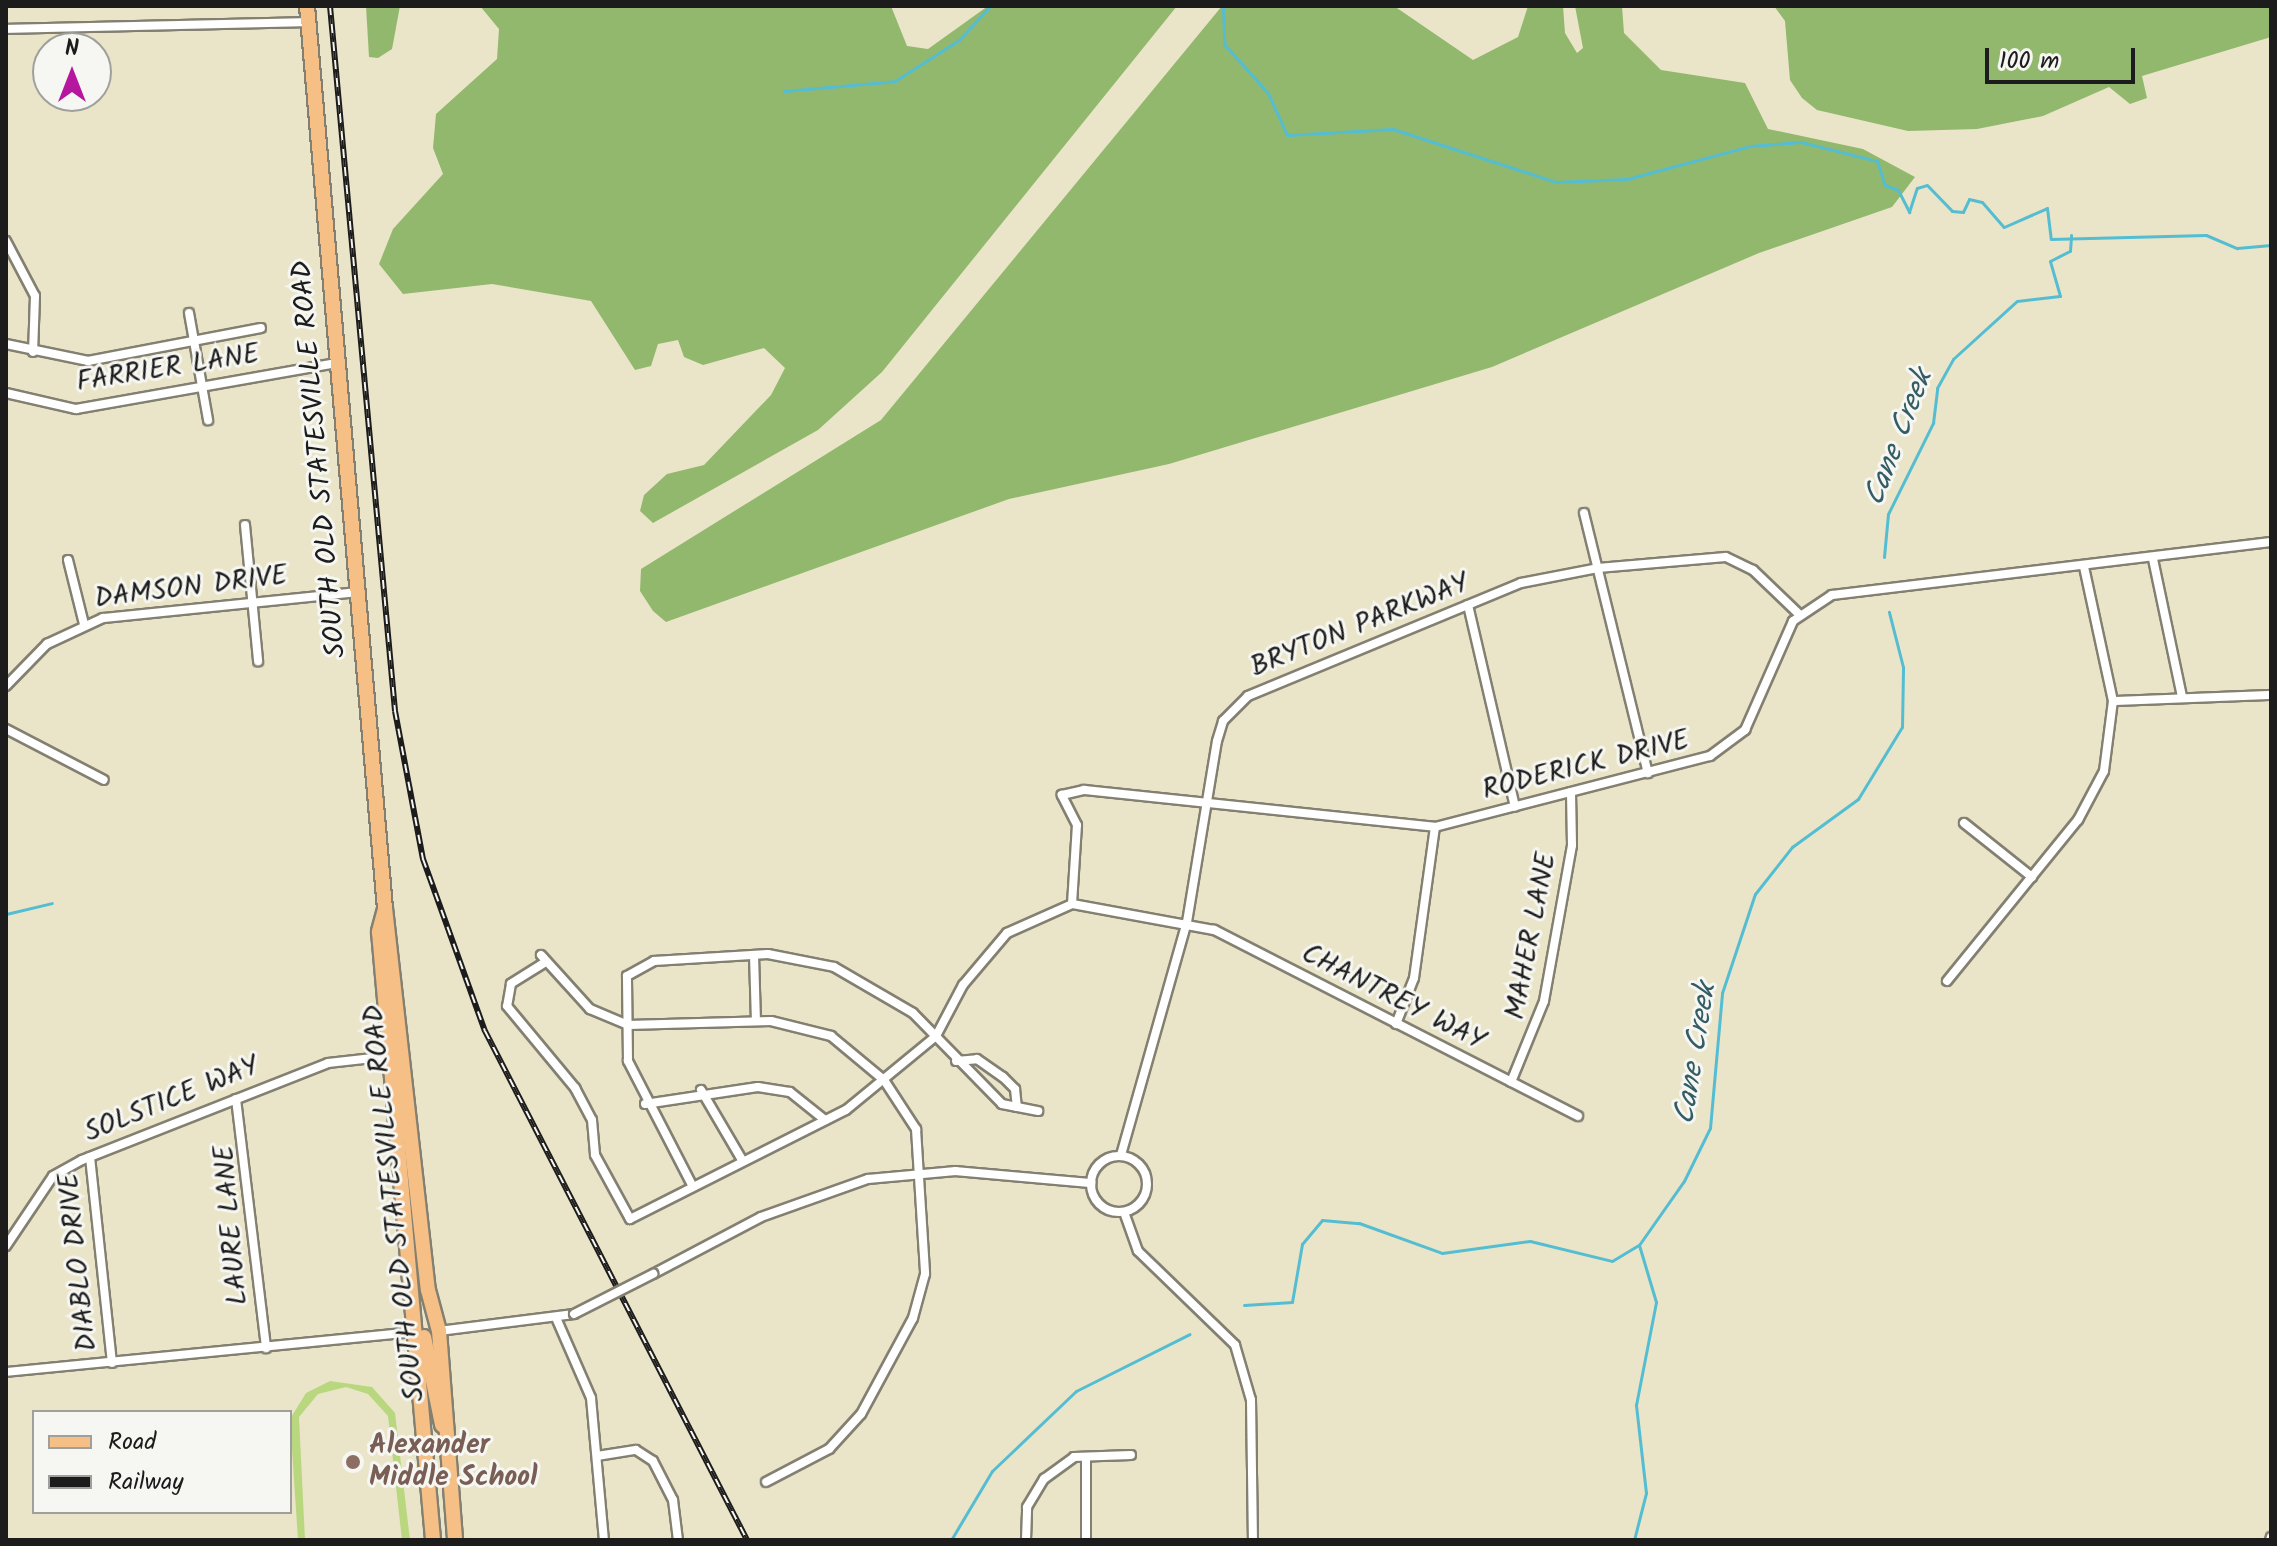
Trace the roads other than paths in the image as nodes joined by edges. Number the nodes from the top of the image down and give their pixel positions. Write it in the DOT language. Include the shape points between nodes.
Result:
graph roads {
  1 [pos="307,6"];
  2 [pos="308,22"];
  3 [pos="6,29"];
  4 [pos="6,241"];
  5 [pos="189,313"];
  6 [pos="261,328"];
  7 [pos="193,341"];
  8 [pos="6,344"];
  9 [pos="33,352"];
  10 [pos="338,363"];
  11 [pos="201,385"];
  12 [pos="6,393"];
  13 [pos="208,420"];
  14 [pos="1584,513"];
  15 [pos="245,525"];
  16 [pos="2271,542"];
  17 [pos="2153,559"];
  18 [pos="68,560"];
  19 [pos="2084,567"];
  20 [pos="1596,568"];
  21 [pos="357,592"];
  22 [pos="252,602"];
  23 [pos="1468,605"];
  24 [pos="1800,615"];
  25 [pos="84,624"];
  26 [pos="258,661"];
  27 [pos="6,686"];
  28 [pos="2271,695"];
  29 [pos="2182,697"];
  30 [pos="2113,701"];
  31 [pos="6,729"];
  32 [pos="1648,773"];
  33 [pos="104,780"];
  34 [pos="1571,792"];
  35 [pos="1208,801"];
  36 [pos="1515,807"];
  37 [pos="1964,823"];
  38 [pos="1435,827"];
  39 [pos="2032,877"];
  40 [pos="1072,904"];
  41 [pos="385,908"];
  42 [pos="1187,922"];
  43 [pos="754,955"];
  44 [pos="1947,981"];
  45 [pos="756,1021"];
  46 [pos="1396,1024"];
  47 [pos="628,1025"];
  48 [pos="936,1036"];
  49 [pos="391,1056"];
  50 [pos="956,1061"];
  51 [pos="884,1080"];
  52 [pos="1511,1082"];
  53 [pos="701,1090"];
  54 [pos="236,1099"];
  55 [pos="645,1104"];
  56 [pos="1017,1107"];
  57 [pos="1038,1111"];
  58 [pos="1578,1116"];
  59 [pos="825,1120"];
  60 [pos="1121,1155"];
  61 [pos="90,1157"];
  62 [pos="742,1160"];
  63 [pos="921,1172"];
  64 [pos="1091,1183"];
  65 [pos="692,1185"];
  66 [pos="404,1200"];
  67 [pos="1124,1212"];
  68 [pos="6,1246"];
  69 [pos="557,1320"];
  70 [pos="439,1331"];
  71 [pos="418,1332"];
  72 [pos="266,1348"];
  73 [pos="112,1363"];
  74 [pos="6,1372"];
  75 [pos="447,1432"];
  76 [pos="1131,1455"];
  77 [pos="597,1456"];
  78 [pos="1086,1457"];
  79 [pos="766,1482"];
  80 [pos="433,1540"];
  81 [pos="455,1540"];
  82 [pos="604,1540"];
  83 [pos="678,1540"];
  84 [pos="1026,1540"];
  85 [pos="1086,1540"];
  86 [pos="1253,1540"];
  1 -- 2 [label="main road, SOUTH OLD STATESVILLE ROAD"];
  2 -- 3 [label="street"];
  2 -- 10 [label="main road, SOUTH OLD STATESVILLE ROAD"];
  4 -- 9 [label="street" via="35,296"];
  5 -- 7 [label="street"];
  6 -- 7 [label="street"];
  7 -- 9 [label="street" via="88,361"];
  7 -- 11 [label="street"];
  8 -- 9 [label="street"];
  10 -- 11 [label="street, FARRIER LANE"];
  10 -- 21 [label="main road, SOUTH OLD STATESVILLE ROAD"];
  11 -- 12 [label="street, FARRIER LANE" via="76,409"];
  11 -- 13 [label="street"];
  14 -- 20 [label="street"];
  15 -- 22 [label="street"];
  16 -- 17 [label="street"];
  17 -- 19 [label="street"];
  17 -- 29 [label="street"];
  18 -- 25 [label="street"];
  19 -- 24 [label="street" via="1859,588"];
  19 -- 30 [label="street"];
  20 -- 23 [label="street, BRYTON PARKWAY" via="1521,583"];
  20 -- 24 [label="street, BRYTON PARKWAY" via="1726,557 1753,570"];
  20 -- 32 [label="street"];
  21 -- 22 [label="street, DAMSON DRIVE"];
  21 -- 41 [label="main road, SOUTH OLD STATESVILLE ROAD"];
  22 -- 25 [label="street, DAMSON DRIVE"];
  22 -- 26 [label="street"];
  23 -- 35 [label="street, BRYTON PARKWAY" via="1248,696 1223,721"];
  23 -- 36 [label="street"];
  24 -- 32 [label="street, RODERICK DRIVE" via="1784,633 1745,730 1710,756"];
  25 -- 27 [label="street, DAMSON DRIVE" via="37,652"];
  28 -- 29 [label="street"];
  29 -- 30 [label="street"];
  30 -- 39 [label="street" via="2099,784"];
  31 -- 33 [label="street"];
  32 -- 34 [label="street, RODERICK DRIVE"];
  34 -- 36 [label="street, RODERICK DRIVE"];
  34 -- 52 [label="street, MAHER LANE" via="1572,845 1544,1001"];
  35 -- 38 [label="street, RODERICK DRIVE"];
  35 -- 40 [label="street, RODERICK DRIVE" via="1084,790 1062,795 1077,825"];
  35 -- 42 [label="street, BRYTON PARKWAY"];
  36 -- 38 [label="street, RODERICK DRIVE"];
  37 -- 39 [label="street"];
  38 -- 46 [label="street" via="1414,978"];
  39 -- 44 [label="street"];
  40 -- 42 [label="street, CHANTREY WAY"];
  40 -- 48 [label="street" via="1007,933 963,985"];
  41 -- 49 [label="main road, SOUTH OLD STATESVILLE ROAD" via="379,932"];
  41 -- 70 [label="main road, SOUTH OLD STATESVILLE ROAD" via="428,1290"];
  42 -- 46 [label="street, CHANTREY WAY"];
  42 -- 60 [label="street, BRYTON PARKWAY"];
  43 -- 45 [label="street"];
  43 -- 47 [label="street" via="636,967 626,988"];
  43 -- 48 [label="street" via="834,967 877,987"];
  45 -- 47 [label="street"];
  45 -- 51 [label="street" via="819,1031"];
  46 -- 52 [label="street, CHANTREY WAY"];
  47 -- 55 [label="street" via="628,1061"];
  47 -- 65 [label="street" via="590,1009 542,959 511,984 507,1006 575,1088 592,1120 595,1155 630,1219"];
  48 -- 50 [label="street"];
  48 -- 51 [label="street"];
  49 -- 54 [label="street, SOLSTICE WAY" via="328,1063"];
  49 -- 66 [label="main road, SOUTH OLD STATESVILLE ROAD"];
  50 -- 56 [label="street" via="977,1086"];
  50 -- 56 [label="street" via="977,1059 1003,1077 1015,1089"];
  51 -- 59 [label="street"];
  51 -- 63 [label="street" via="916,1129"];
  52 -- 58 [label="street, CHANTREY WAY"];
  53 -- 55 [label="street"];
  53 -- 59 [label="street" via="790,1092"];
  53 -- 62 [label="street"];
  54 -- 61 [label="street, SOLSTICE WAY"];
  54 -- 72 [label="street, LAURE LANE"];
  55 -- 65 [label="street"];
  56 -- 57 [label="street"];
  59 -- 62 [label="street"];
  60 -- 64 [label="street" via="1098,1164"];
  60 -- 67 [label="street" via="1138,1162 1147,1178 1145,1196"];
  61 -- 68 [label="street, SOLSTICE WAY" via="53,1176"];
  61 -- 73 [label="street, DIABLO DRIVE"];
  62 -- 65 [label="street"];
  63 -- 64 [label="street"];
  63 -- 69 [label="street, bridge" via="815,1194"];
  63 -- 79 [label="street" via="925,1274 913,1318 861,1414 829,1449"];
  64 -- 67 [label="street" via="1098,1204"];
  66 -- 70 [label="main road" via="425,1322"];
  66 -- 71 [label="main road, SOUTH OLD STATESVILLE ROAD"];
  67 -- 86 [label="street" via="1138,1251 1235,1345 1251,1400"];
  69 -- 70 [label="street"];
  69 -- 77 [label="street" via="591,1398"];
  70 -- 75 [label="main road, SOUTH OLD STATESVILLE ROAD"];
  71 -- 72 [label="street"];
  71 -- 75 [label="main road" via="428,1346 436,1413"];
  71 -- 80 [label="main road, SOUTH OLD STATESVILLE ROAD"];
  72 -- 73 [label="street"];
  73 -- 74 [label="street"];
  75 -- 81 [label="main road, SOUTH OLD STATESVILLE ROAD"];
  76 -- 78 [label="street"];
  77 -- 82 [label="street"];
  77 -- 83 [label="street" via="636,1450 653,1461 673,1500"];
  78 -- 84 [label="street" via="1044,1479 1027,1507"];
  78 -- 85 [label="street"];
}
